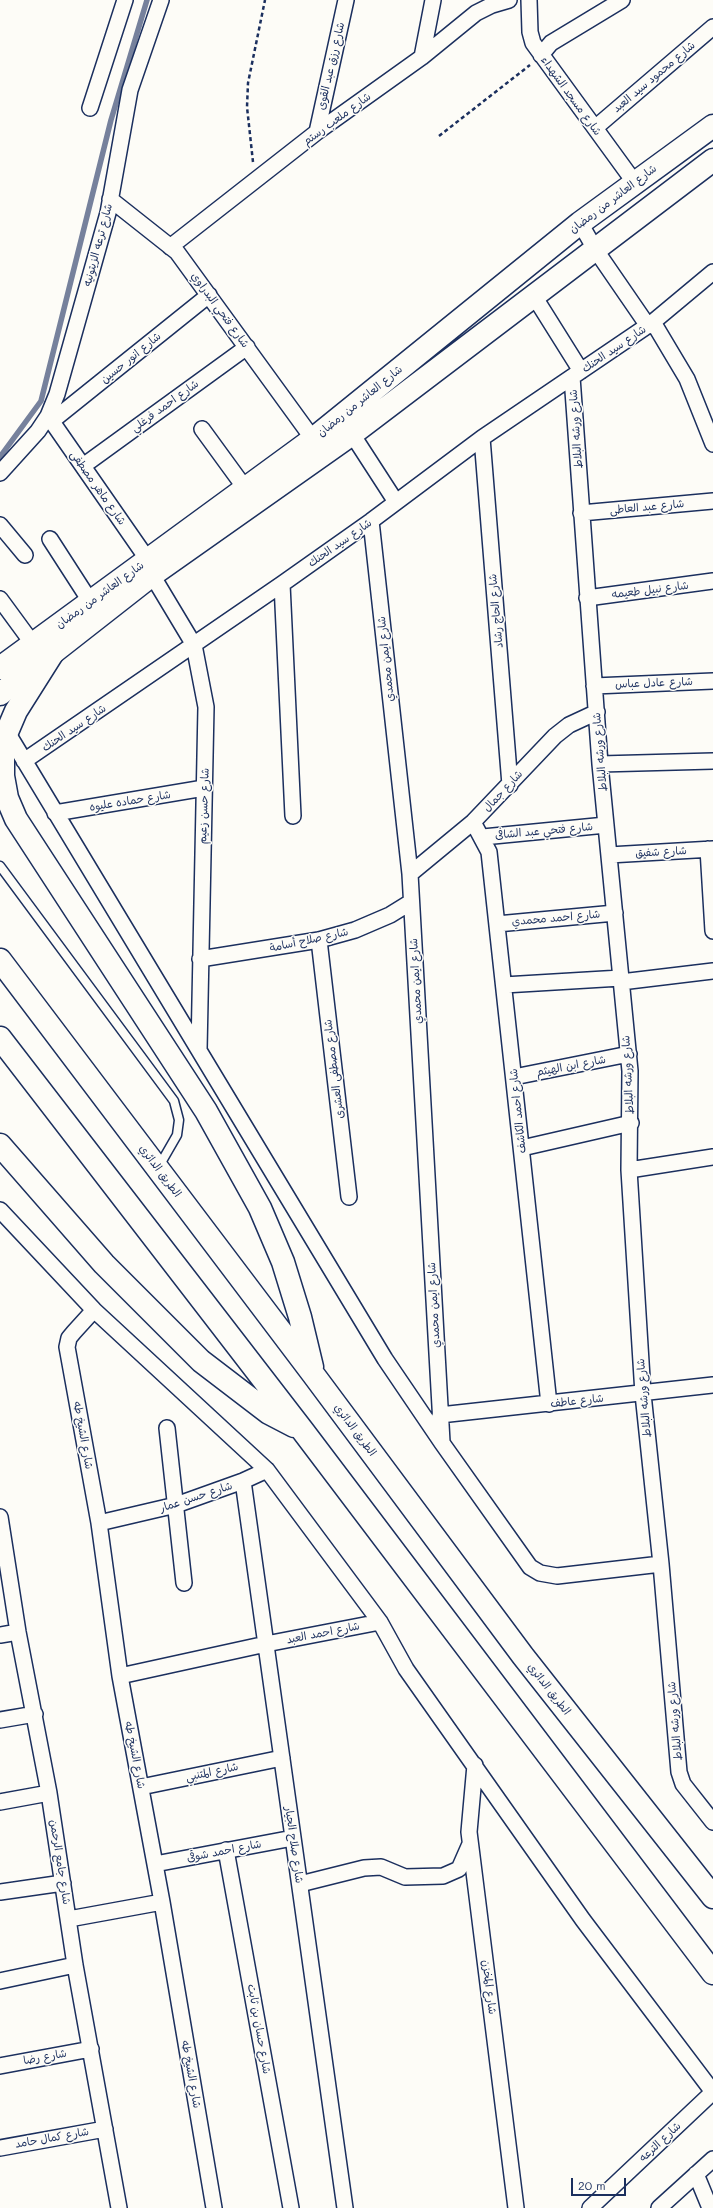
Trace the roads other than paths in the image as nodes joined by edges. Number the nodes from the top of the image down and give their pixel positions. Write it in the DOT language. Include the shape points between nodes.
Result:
graph roads {
  1 [pos="125,0"];
  2 [pos="160,0"];
  3 [pos="346,0"];
  4 [pos="433,0"];
  5 [pos="509,0"];
  6 [pos="529,0"];
  7 [pos="622,0"];
  8 [pos="713,27"];
  9 [pos="541,55"];
  10 [pos="422,57"];
  11 [pos="90,108"];
  12 [pos="713,126"];
  13 [pos="595,128"];
  14 [pos="317,132"];
  15 [pos="713,160"];
  16 [pos="635,183"];
  17 [pos="110,199"];
  18 [pos="580,223"];
  19 [pos="170,246"];
  20 [pos="595,249"];
  21 [pos="713,272"];
  22 [pos="209,295"];
  23 [pos="534,296"];
  24 [pos="651,324"];
  25 [pos="247,347"];
  26 [pos="577,374"];
  27 [pos="50,419"];
  28 [pos="202,429"];
  29 [pos="352,434"];
  30 [pos="482,438"];
  31 [pos="312,439"];
  32 [pos="713,444"];
  33 [pos="83,466"];
  34 [pos="0,473"];
  35 [pos="245,488"];
  36 [pos="713,501"];
  37 [pos="396,502"];
  38 [pos="582,513"];
  39 [pos="371,521"];
  40 [pos="0,524"];
  41 [pos="50,540"];
  42 [pos="25,555"];
  43 [pos="150,567"];
  44 [pos="713,582"];
  45 [pos="282,584"];
  46 [pos="587,598"];
  47 [pos="0,599"];
  48 [pos="90,601"];
  49 [pos="32,644"];
  50 [pos="194,645"];
  51 [pos="52,654"];
  52 [pos="0,668"];
  53 [pos="713,681"];
  54 [pos="594,686"];
  55 [pos="0,694"];
  56 [pos="597,712"];
  57 [pos="7,732"];
  58 [pos="24,761"];
  59 [pos="713,761"];
  60 [pos="600,764"];
  61 [pos="510,784"];
  62 [pos="204,788"];
  63 [pos="55,813"];
  64 [pos="293,816"];
  65 [pos="473,822"];
  66 [pos="606,825"];
  67 [pos="482,837"];
  68 [pos="711,849"];
  69 [pos="609,855"];
  70 [pos="0,866"];
  71 [pos="410,874"];
  72 [pos="411,902"];
  73 [pos="615,913"];
  74 [pos="497,924"];
  75 [pos="713,930"];
  76 [pos="319,940"];
  77 [pos="200,959"];
  78 [pos="0,960"];
  79 [pos="713,971"];
  80 [pos="621,980"];
  81 [pos="504,985"];
  82 [pos="0,1038"];
  83 [pos="199,1050"];
  84 [pos="628,1054"];
  85 [pos="514,1077"];
  86 [pos="631,1124"];
  87 [pos="0,1145"];
  88 [pos="522,1148"];
  89 [pos="713,1157"];
  90 [pos="158,1168"];
  91 [pos="629,1170"];
  92 [pos="349,1197"];
  93 [pos="0,1210"];
  94 [pos="5,1227"];
  95 [pos="94,1310"];
  96 [pos="313,1374"];
  97 [pos="713,1385"];
  98 [pos="643,1394"];
  99 [pos="549,1404"];
  100 [pos="440,1415"];
  101 [pos="167,1428"];
  102 [pos="303,1431"];
  103 [pos="442,1443"];
  104 [pos="267,1470"];
  105 [pos="243,1482"];
  106 [pos="176,1505"];
  107 [pos="0,1517"];
  108 [pos="99,1523"];
  109 [pos="3,1550"];
  110 [pos="661,1564"];
  111 [pos="184,1583"];
  112 [pos="380,1622"];
  113 [pos="18,1632"];
  114 [pos="0,1635"];
  115 [pos="266,1644"];
  116 [pos="120,1676"];
  117 [pos="35,1714"];
  118 [pos="0,1720"];
  119 [pos="282,1758"];
  120 [pos="475,1765"];
  121 [pos="141,1787"];
  122 [pos="49,1793"];
  123 [pos="713,1800"];
  124 [pos="0,1802"];
  125 [pos="697,1803"];
  126 [pos="713,1822"];
  127 [pos="293,1838"];
  128 [pos="471,1842"];
  129 [pos="226,1850"];
  130 [pos="155,1864"];
  131 [pos="63,1883"];
  132 [pos="300,1884"];
  133 [pos="0,1892"];
  134 [pos="713,1896"];
  135 [pos="162,1902"];
  136 [pos="69,1919"];
  137 [pos="75,1965"];
  138 [pos="713,1973"];
  139 [pos="0,1982"];
  140 [pos="91,2049"];
  141 [pos="0,2066"];
  142 [pos="713,2092"];
  143 [pos="105,2129"];
  144 [pos="0,2148"];
  145 [pos="713,2159"];
  146 [pos="696,2174"];
  147 [pos="116,2208"];
  148 [pos="214,2208"];
  149 [pos="291,2208"];
  150 [pos="345,2208"];
  151 [pos="516,2208"];
  152 [pos="590,2208"];
  153 [pos="659,2208"];
  154 [pos="710,2208"];
  1 -- 11 [label="street"];
  2 -- 17 [label="street, شارع ترعه الزيتونيه" via="130,90"];
  3 -- 14 [label="street, شارع رزق عبد القوى"];
  4 -- 10 [label="street"];
  5 -- 10 [label="street, شارع ملعب رستم" via="492,4 476,13"];
  6 -- 9 [label="street, شارع مسجد الشهداء" via="530,32 533,43"];
  7 -- 9 [label="street" via="551,43"];
  8 -- 13 [label="street, شارع محمود سيد العبد"];
  9 -- 13 [label="street, شارع مسجد الشهداء"];
  10 -- 14 [label="street, شارع ملعب رستم"];
  12 -- 16 [label="main road, شارع العاشر من رمضان"];
  13 -- 16 [label="street, شارع مسجد الشهداء"];
  14 -- 19 [label="street, شارع ملعب رستم"];
  15 -- 20 [label="main road, شارع العاشر من رمضان"];
  16 -- 18 [label="main road, شارع العاشر من رمضان"];
  17 -- 19 [label="street, شارع فتحي البدراوي"];
  17 -- 27 [label="street, شارع ترعه الزيتونيه"];
  18 -- 20 [label="street"];
  18 -- 31 [label="main road, شارع العاشر من رمضان"];
  19 -- 22 [label="street, شارع فتحي البدراوي"];
  20 -- 23 [label="main road, شارع العاشر من رمضان"];
  20 -- 24 [label="street"];
  21 -- 24 [label="street, شارع سيد الحنك"];
  22 -- 25 [label="street, شارع فتحي البدراوي"];
  22 -- 27 [label="street, شارع انور حسين"];
  23 -- 26 [label="street"];
  23 -- 29 [label="main road, شارع العاشر من رمضان"];
  24 -- 26 [label="street, شارع سيد الحنك"];
  24 -- 32 [label="street" via="687,379"];
  25 -- 31 [label="street, شارع فتحي البدراوي"];
  25 -- 33 [label="street, شارع احمد فرغلي"];
  26 -- 30 [label="street, شارع سيد الحنك"];
  26 -- 38 [label="street, شارع ورشه البلاط"];
  27 -- 33 [label="street, شارع ماهر مصطفى"];
  27 -- 34 [label="street, شارع ترعه الزيتونيه"];
  28 -- 35 [label="street"];
  29 -- 37 [label="street"];
  29 -- 43 [label="main road, شارع العاشر من رمضان"];
  30 -- 37 [label="street, شارع سيد الحنك"];
  30 -- 61 [label="street, شارع الحاج رشاد"];
  31 -- 35 [label="main road, شارع العاشر من رمضان"];
  33 -- 43 [label="street, شارع ماهر مصطفى"];
  35 -- 43 [label="main road, شارع العاشر من رمضان"];
  36 -- 38 [label="street, شارع عبد العاطى"];
  37 -- 39 [label="street, شارع سيد الحنك"];
  38 -- 46 [label="street, شارع ورشه البلاط"];
  39 -- 45 [label="street, شارع سيد الحنك"];
  39 -- 71 [label="street, شارع ايمن محمدي"];
  40 -- 42 [label="street"];
  41 -- 48 [label="street"];
  43 -- 48 [label="main road, شارع العاشر من رمضان"];
  43 -- 50 [label="street, شارع حسن زعيم"];
  43 -- 51 [label="main road, شارع العاشر من رمضان"];
  44 -- 46 [label="street, شارع نبيل طعيمه"];
  45 -- 50 [label="street, شارع سيد الحنك"];
  45 -- 64 [label="street"];
  46 -- 54 [label="street, شارع ورشه البلاط"];
  47 -- 49 [label="street"];
  48 -- 49 [label="main road, شارع العاشر من رمضان"];
  49 -- 52 [label="main road, شارع العاشر من رمضان"];
  50 -- 58 [label="street, شارع سيد الحنك"];
  50 -- 62 [label="street, شارع حسن زعيم" via="206,707"];
  51 -- 55 [label="main road, شارع العاشر من رمضان"];
  51 -- 57 [label="main road" via="16,711"];
  53 -- 54 [label="street, شارع عادل عباس"];
  54 -- 56 [label="street, شارع ورشه البلاط"];
  56 -- 60 [label="street, شارع ورشه البلاط"];
  56 -- 61 [label="street, شارع جمال" via="569,725 555,736"];
  57 -- 58 [label="street"];
  57 -- 96 [label="main road" via="3,776 16,819 206,1111 260,1208 289,1282"];
  58 -- 63 [label="street"];
  59 -- 60 [label="street"];
  60 -- 66 [label="street, شارع ورشه البلاط"];
  61 -- 65 [label="street, شارع جمال"];
  62 -- 63 [label="street, شارع حماده عليوه"];
  62 -- 77 [label="street, شارع حسن زعيم"];
  63 -- 83 [label="street"];
  65 -- 67 [label="street, شارع احمد الكاشف"];
  65 -- 71 [label="street, شارع جمال"];
  66 -- 67 [label="street, شارع فتحي عبد الشافى"];
  66 -- 69 [label="street, شارع ورشه البلاط"];
  67 -- 74 [label="street, شارع احمد الكاشف" via="489,852"];
  68 -- 69 [label="street, شارع شفيق"];
  68 -- 75 [label="street"];
  69 -- 73 [label="street, شارع ورشه البلاط"];
  70 -- 90 [label="lane" via="174,1101 179,1120 177,1135"];
  71 -- 72 [label="street, شارع ايمن محمدي"];
  72 -- 76 [label="street, شارع صلاح أسامة" via="390,915 355,930"];
  72 -- 100 [label="street, شارع ايمن محمدي"];
  73 -- 74 [label="street, شارع احمد محمدي"];
  73 -- 80 [label="street, شارع ورشه البلاط"];
  74 -- 81 [label="street, شارع احمد الكاشف"];
  76 -- 77 [label="street, شارع صلاح أسامة"];
  76 -- 92 [label="street, شارع مصطفى العشرى"];
  77 -- 83 [label="street, شارع حسن زعيم"];
  78 -- 90 [label="main road, الطريق الدائري"];
  79 -- 80 [label="street"];
  80 -- 81 [label="street"];
  80 -- 84 [label="street, شارع ورشه البلاط"];
  81 -- 85 [label="street, شارع احمد الكاشف"];
  82 -- 102 [label="main road"];
  83 -- 103 [label="street" via="386,1359"];
  84 -- 85 [label="street, شارع ابن الهيثم"];
  84 -- 86 [label="street, شارع ورشه البلاط"];
  85 -- 88 [label="street, شارع احمد الكاشف"];
  86 -- 88 [label="street"];
  86 -- 91 [label="street, شارع ورشه البلاط"];
  87 -- 102 [label="main road" via="104,1264 201,1361 270,1413"];
  88 -- 99 [label="street, شارع احمد الكاشف"];
  89 -- 91 [label="street"];
  90 -- 96 [label="main road, الطريق الدائري"];
  91 -- 98 [label="street, شارع ورشه البلاط"];
  93 -- 94 [label="street"];
  94 -- 95 [label="street"];
  95 -- 104 [label="street"];
  95 -- 108 [label="street, شارع الشيخ طه" via="69,1338 67,1346"];
  96 -- 134 [label="main road, الطريق الدائري" via="523,1656"];
  97 -- 98 [label="street, شارع عاطف"];
  98 -- 99 [label="street, شارع عاطف"];
  98 -- 110 [label="street, شارع ورشه البلاط"];
  99 -- 100 [label="street, شارع عاطف"];
  100 -- 103 [label="street, شارع ايمن محمدي"];
  101 -- 106 [label="street"];
  102 -- 138 [label="main road"];
  103 -- 110 [label="street" via="530,1567 540,1573 568,1576"];
  104 -- 105 [label="street, شارع حسن عمار"];
  104 -- 112 [label="street"];
  105 -- 106 [label="street, شارع حسن عمار"];
  105 -- 115 [label="street, شارع صلاح الجيار"];
  106 -- 108 [label="street, شارع حسن عمار"];
  106 -- 111 [label="street"];
  107 -- 109 [label="street, شارع جامع الرحمن"];
  108 -- 116 [label="street, شارع الشيخ طه"];
  109 -- 113 [label="street, شارع جامع الرحمن"];
  110 -- 125 [label="street, شارع ورشه البلاط" via="679,1772 683,1784"];
  112 -- 115 [label="street, شارع احمد العبد"];
  112 -- 120 [label="street" via="406,1669"];
  113 -- 114 [label="street"];
  113 -- 117 [label="street, شارع جامع الرحمن"];
  115 -- 116 [label="street, شارع احمد العبد"];
  115 -- 119 [label="street, شارع صلاح الجيار"];
  116 -- 121 [label="street, شارع الشيخ طه"];
  117 -- 118 [label="street"];
  117 -- 122 [label="street, شارع جامع الرحمن"];
  119 -- 121 [label="street, شارع المتنبي"];
  119 -- 127 [label="street, شارع صلاح الجيار"];
  120 -- 128 [label="street, شارع المخزن" via="469,1822"];
  120 -- 142 [label="street" via="583,1920"];
  121 -- 130 [label="street, شارع الشيخ طه"];
  122 -- 124 [label="street"];
  122 -- 131 [label="street, شارع جامع الرحمن"];
  123 -- 125 [label="street"];
  125 -- 126 [label="street"];
  127 -- 129 [label="street, شارع احمد شوقى"];
  127 -- 132 [label="street, شارع صلاح الجيار"];
  128 -- 132 [label="street" via="460,1869 443,1876 405,1877 381,1867 364,1868"];
  128 -- 151 [label="street, شارع المخزن"];
  129 -- 130 [label="street, شارع احمد شوقى"];
  129 -- 149 [label="street, شارع حسان بن ثابت"];
  130 -- 135 [label="street, شارع الشيخ طه"];
  131 -- 133 [label="street"];
  131 -- 136 [label="street, شارع جامع الرحمن"];
  132 -- 150 [label="street, شارع صلاح الجيار"];
  135 -- 136 [label="street"];
  135 -- 148 [label="street, شارع الشيخ طه"];
  136 -- 137 [label="street, شارع جامع الرحمن"];
  137 -- 139 [label="street"];
  137 -- 140 [label="street, شارع جامع الرحمن"];
  140 -- 141 [label="street, شارع رضا"];
  140 -- 143 [label="street, شارع جامع الرحمن"];
  142 -- 152 [label="street, شارع الترعه"];
  143 -- 144 [label="street, شارع كمال حامد"];
  143 -- 147 [label="street, شارع جامع الرحمن"];
  145 -- 146 [label="street"];
  146 -- 153 [label="street"];
  146 -- 154 [label="street"];
}
